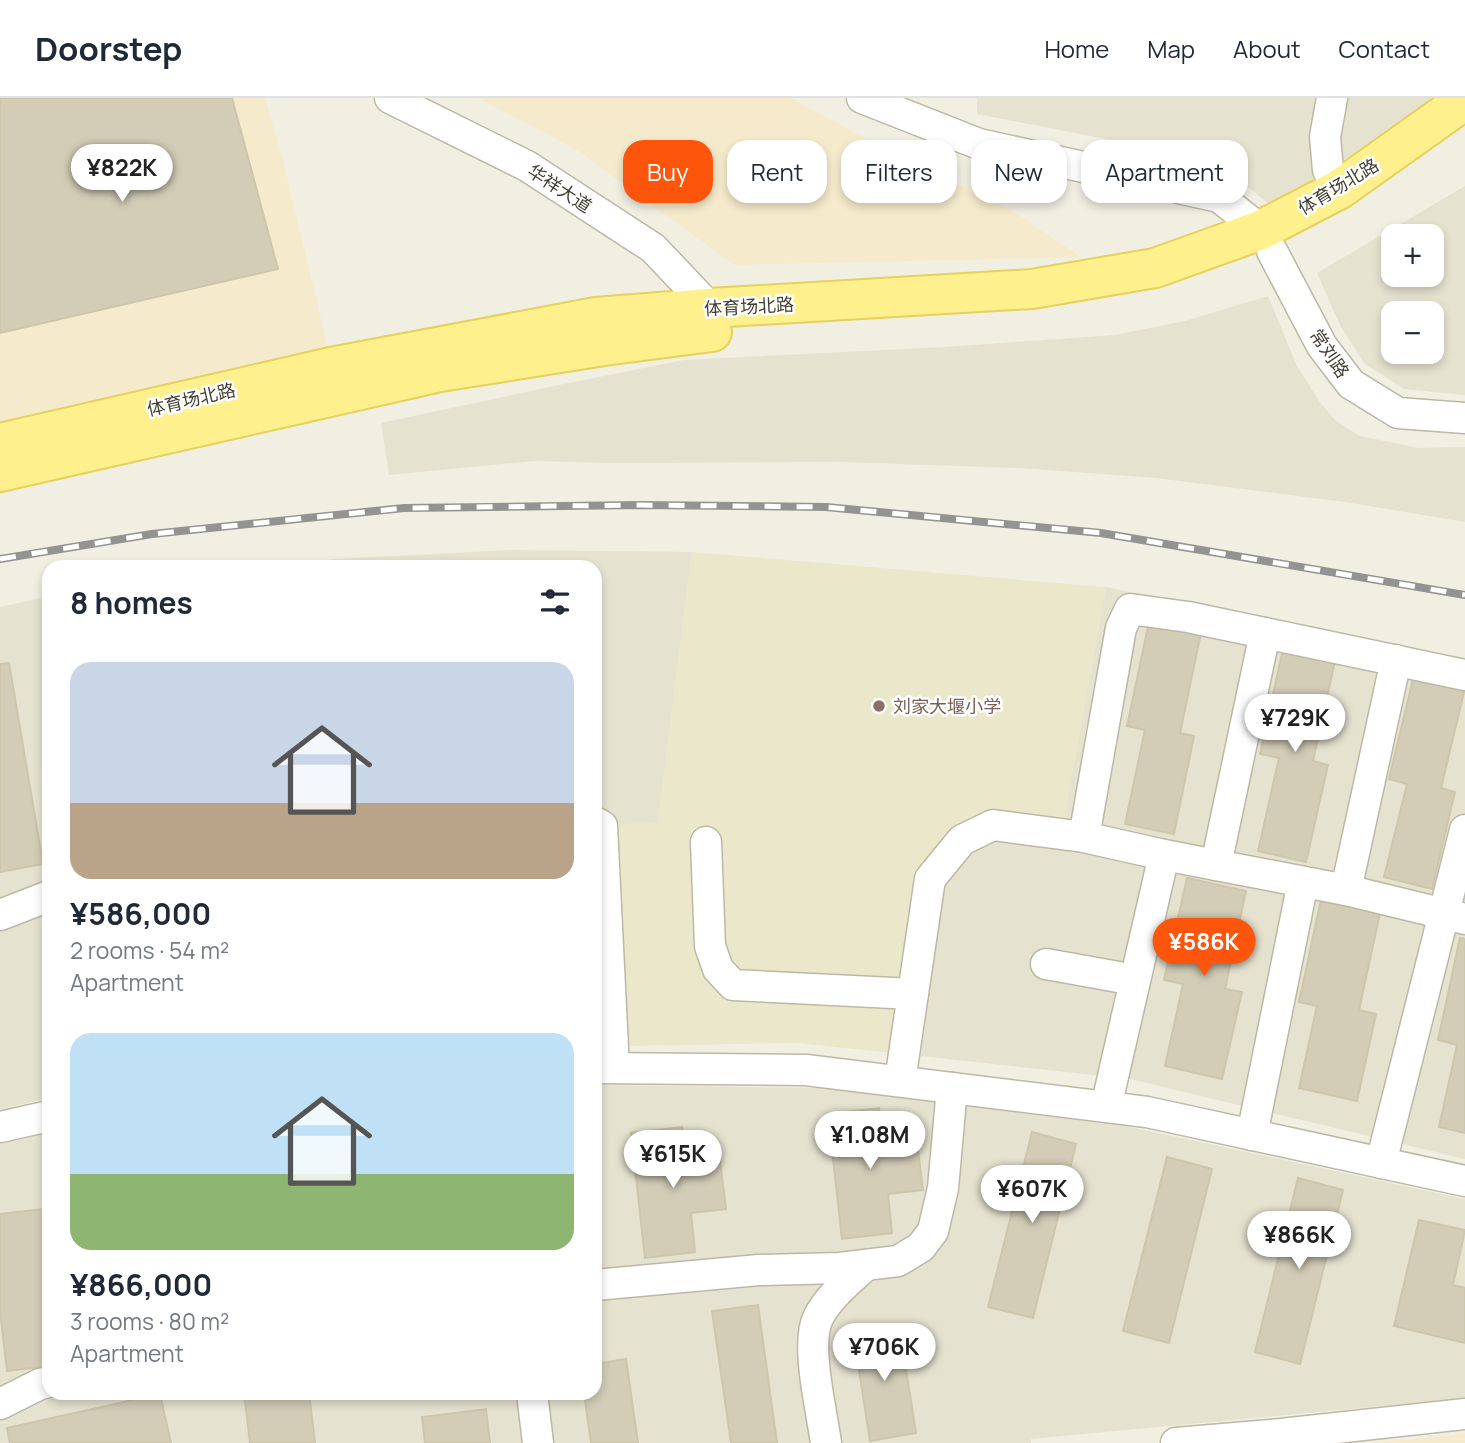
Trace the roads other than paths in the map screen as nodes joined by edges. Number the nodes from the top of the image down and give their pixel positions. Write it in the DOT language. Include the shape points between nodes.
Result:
graph roads {
  1 [pos="390,98"];
  2 [pos="863,98"];
  3 [pos="1332,98"];
  4 [pos="1465,100"];
  5 [pos="1465,132"];
  6 [pos="1347,200"];
  7 [pos="1266,241"];
  8 [pos="710,308"];
  9 [pos="1465,418"];
  10 [pos="0,443"];
  11 [pos="0,472"];
  12 [pos="1265,633"];
  13 [pos="1396,660"];
  14 [pos="1465,675"];
  15 [pos="602,826"];
  16 [pos="1465,830"];
  17 [pos="1084,837"];
  18 [pos="706,842"];
  19 [pos="1164,855"];
  20 [pos="1216,865"];
  21 [pos="1303,882"];
  22 [pos="1346,890"];
  23 [pos="42,899"];
  24 [pos="0,915"];
  25 [pos="1455,916"];
  26 [pos="1046,964"];
  27 [pos="1135,980"];
  28 [pos="913,994"];
  29 [pos="605,1068"];
  30 [pos="900,1081"];
  31 [pos="952,1088"];
  32 [pos="1106,1107"];
  33 [pos="42,1118"];
  34 [pos="0,1127"];
  35 [pos="1252,1135"];
  36 [pos="1381,1163"];
  37 [pos="1465,1181"];
  38 [pos="866,1265"];
  39 [pos="602,1284"];
  40 [pos="42,1384"];
  41 [pos="533,1400"];
  42 [pos="0,1404"];
  43 [pos="1465,1414"];
  44 [pos="538,1443"];
  45 [pos="826,1443"];
  46 [pos="1176,1443"];
  1 -- 8 [label="street, 华祥大道" via="527,166 653,248"];
  2 -- 7 [label="street" via="979,144 1219,197"];
  3 -- 6 [label="street" via="1325,138 1328,170"];
  4 -- 6 [label="main road, 体育场北路"];
  5 -- 6 [label="main road, 体育场北路"];
  6 -- 7 [label="main road, 体育场北路"];
  7 -- 8 [label="main road, 体育场北路" via="1155,268 1032,289"];
  7 -- 9 [label="street, 常刘路" via="1322,346 1351,384 1398,413"];
  7 -- 11 [label="main road, 体育场北路" via="1165,290 1046,309 716,332 604,346 440,372"];
  8 -- 10 [label="main road, 体育场北路" via="596,317 426,348"];
  12 -- 13 [label="street"];
  12 -- 17 [label="street" via="1130,609 1121,628"];
  12 -- 20 [label="street"];
  13 -- 14 [label="street"];
  13 -- 22 [label="street"];
  15 -- 29 [label="street"];
  16 -- 25 [label="street"];
  17 -- 19 [label="street"];
  17 -- 28 [label="street" via="993,825 962,840 930,879"];
  18 -- 28 [label="street" via="710,946 718,969 733,985"];
  19 -- 20 [label="street"];
  19 -- 27 [label="street"];
  20 -- 21 [label="street"];
  21 -- 22 [label="street"];
  21 -- 35 [label="street"];
  22 -- 25 [label="street"];
  23 -- 24 [label="street"];
  25 -- 36 [label="street"];
  26 -- 27 [label="street"];
  27 -- 32 [label="street"];
  28 -- 30 [label="street"];
  29 -- 30 [label="street" via="806,1070"];
  30 -- 31 [label="street"];
  31 -- 32 [label="street"];
  31 -- 38 [label="street" via="943,1188 933,1231 921,1247 898,1261"];
  32 -- 35 [label="street"];
  33 -- 34 [label="street"];
  35 -- 36 [label="street"];
  36 -- 37 [label="street"];
  38 -- 39 [label="street"];
  38 -- 45 [label="street" via="818,1319 813,1349"];
  40 -- 42 [label="street"];
  41 -- 44 [label="street"];
  43 -- 46 [label="street"];
}
